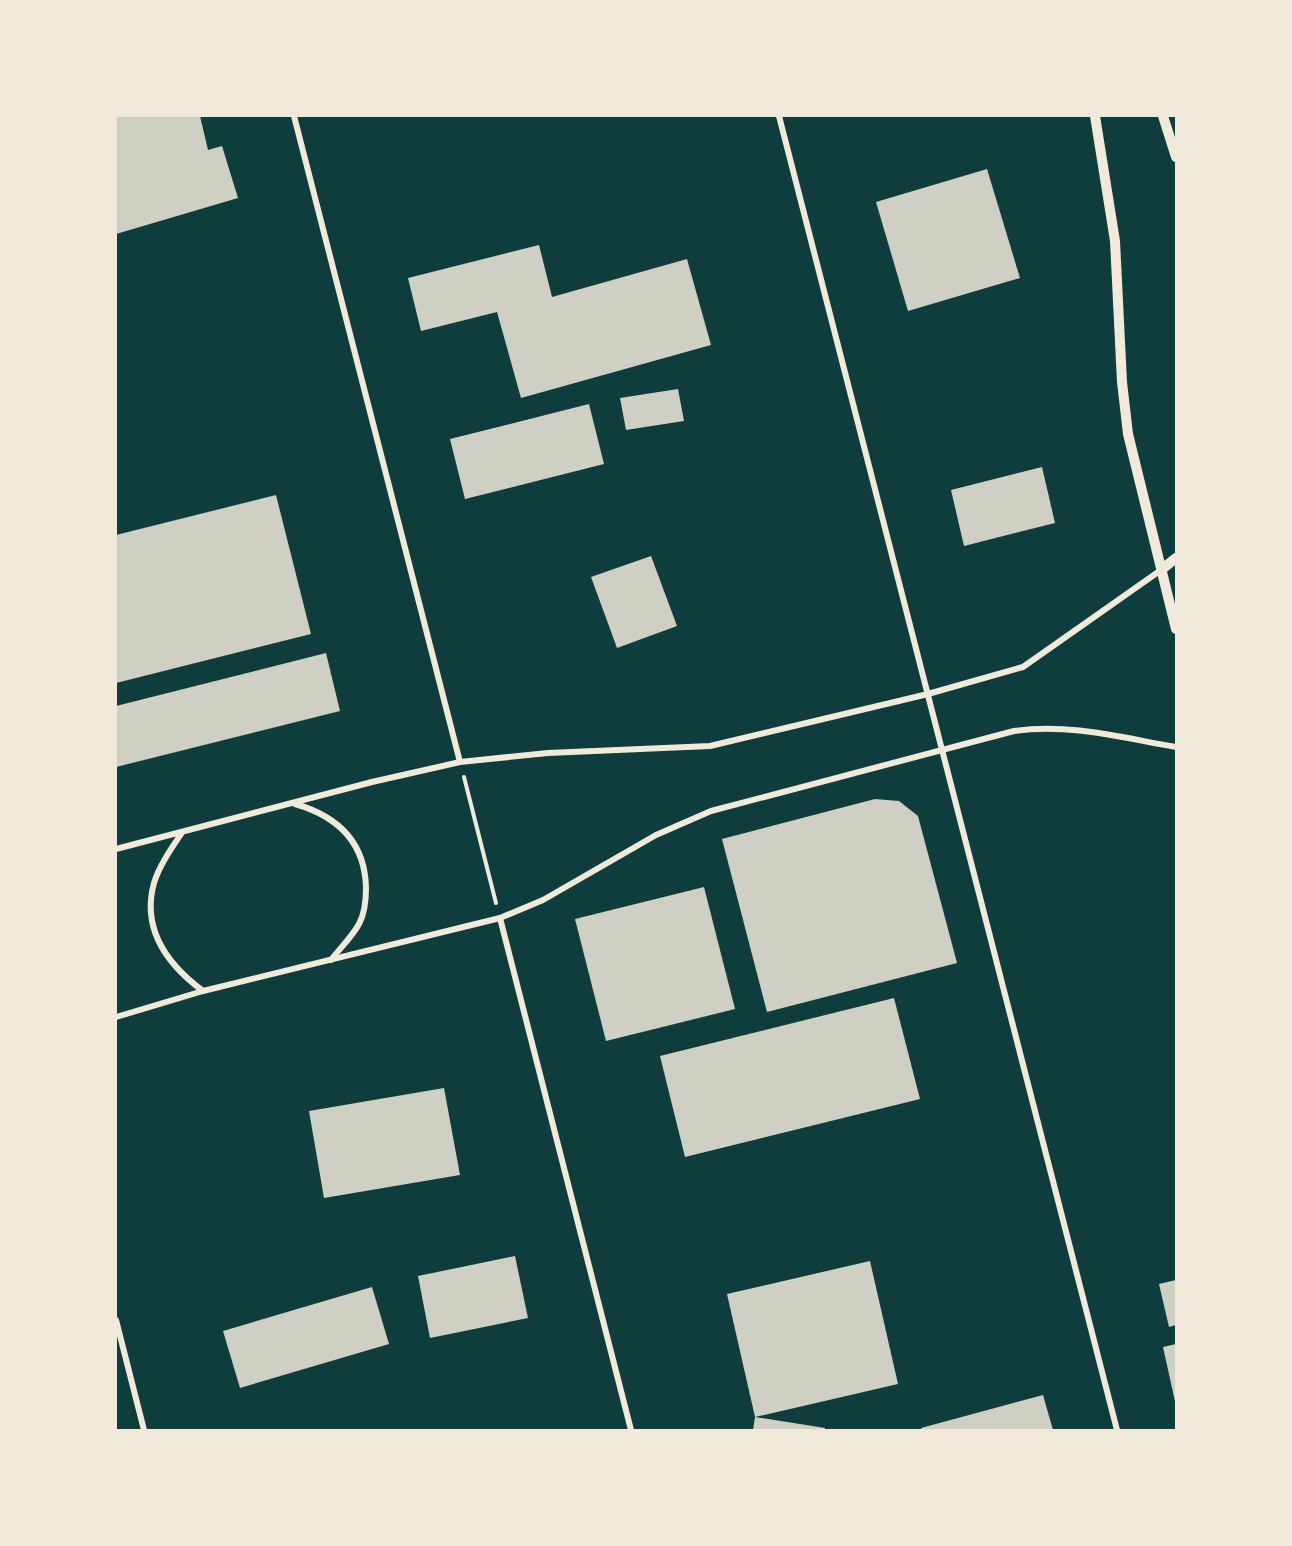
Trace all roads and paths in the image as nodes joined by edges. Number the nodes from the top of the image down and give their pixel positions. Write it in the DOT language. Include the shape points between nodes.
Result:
graph roads {
  1 [pos="294,116"];
  2 [pos="779,116"];
  3 [pos="1095,116"];
  4 [pos="1163,116"];
  5 [pos="1176,157"];
  6 [pos="1176,558"];
  7 [pos="1161,570"];
  8 [pos="1176,629"];
  9 [pos="928,694"];
  10 [pos="1176,747"];
  11 [pos="942,750"];
  12 [pos="460,762"];
  13 [pos="294,804"];
  14 [pos="180,834"];
  15 [pos="116,849"];
  16 [pos="500,918"];
  17 [pos="330,960"];
  18 [pos="203,991"];
  19 [pos="116,1017"];
  20 [pos="116,1320"];
  21 [pos="144,1431"];
  22 [pos="631,1431"];
  23 [pos="1118,1431"];
  1 -- 12 [label="street"];
  2 -- 9 [label="street"];
  3 -- 7 [label="street" via="1115,241 1128,434"];
  4 -- 5 [label="street"];
  6 -- 7 [label="street"];
  7 -- 8 [label="street"];
  7 -- 9 [label="street" via="1023,667"];
  9 -- 11 [label="street"];
  9 -- 12 [label="street" via="710,746 548,753"];
  10 -- 11 [label="street" via="1076,729 1041,728"];
  11 -- 16 [label="street" via="711,812 656,835 543,900"];
  11 -- 23 [label="street"];
  12 -- 13 [label="street"];
  12 -- 16 [label="path"];
  13 -- 14 [label="street"];
  13 -- 17 [label="street" via="324,814 341,827 355,844 364,866 364,914"];
  14 -- 15 [label="street"];
  14 -- 18 [label="street" via="154,883 151,918 168,960"];
  16 -- 17 [label="street"];
  16 -- 22 [label="street"];
  17 -- 18 [label="street"];
  18 -- 19 [label="street"];
  20 -- 21 [label="street"];
}
